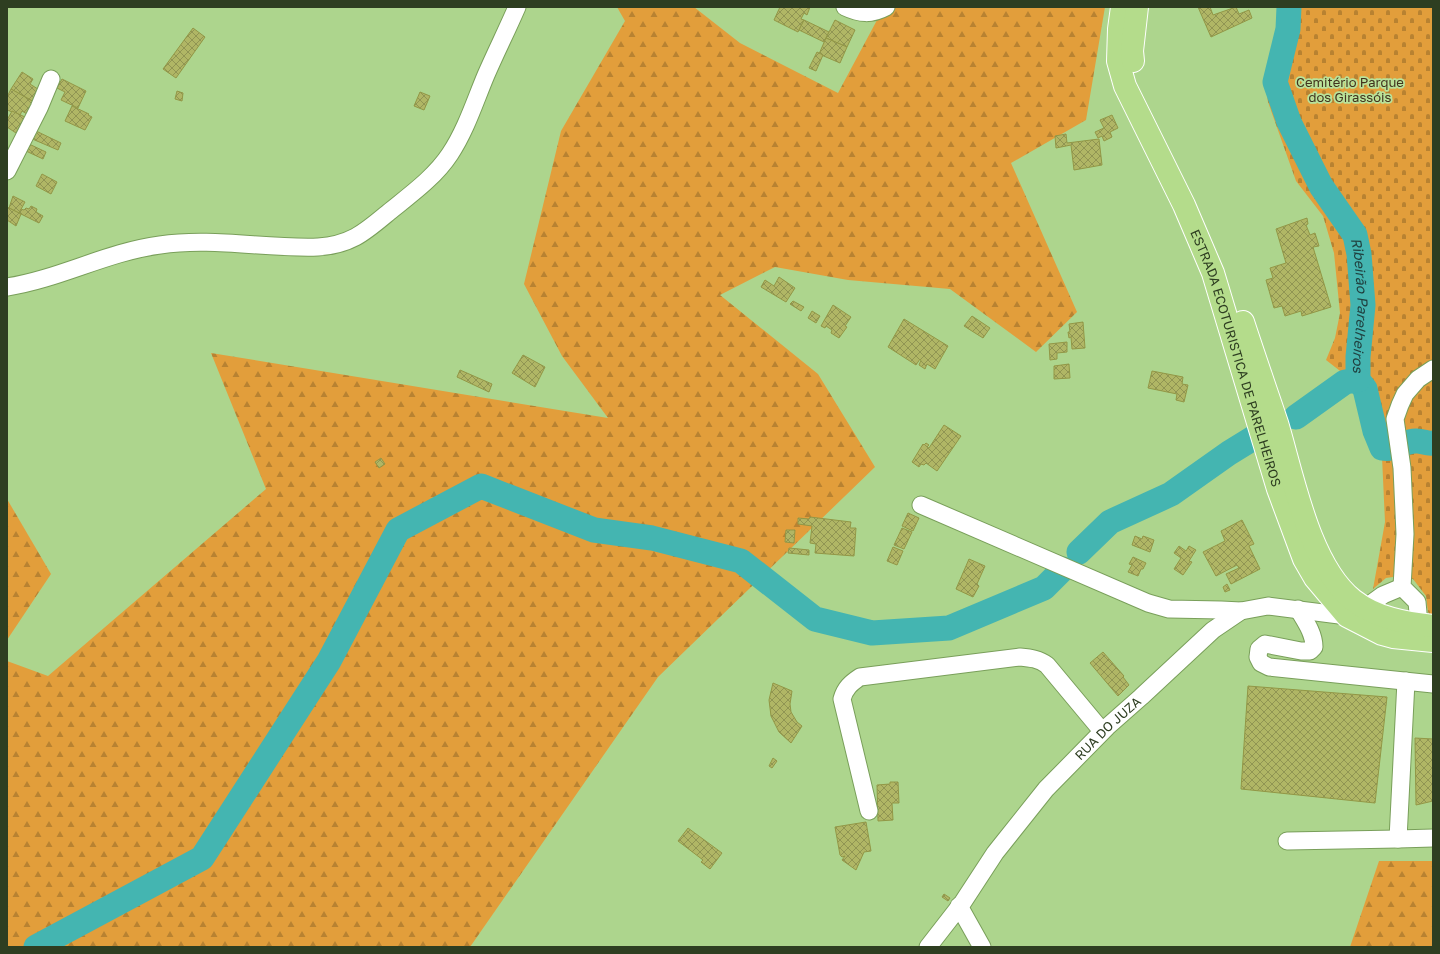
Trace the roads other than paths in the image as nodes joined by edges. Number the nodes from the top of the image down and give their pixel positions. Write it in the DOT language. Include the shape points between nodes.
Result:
graph roads {
  1 [pos="517,7"];
  2 [pos="845,7"];
  3 [pos="886,7"];
  4 [pos="1122,7"];
  5 [pos="1137,7"];
  6 [pos="51,79"];
  7 [pos="7,171"];
  8 [pos="7,287"];
  9 [pos="1433,369"];
  10 [pos="921,504"];
  11 [pos="1402,587"];
  12 [pos="1298,609"];
  13 [pos="1241,612"];
  14 [pos="1356,612"];
  15 [pos="1426,633"];
  16 [pos="1406,681"];
  17 [pos="1433,684"];
  18 [pos="1102,731"];
  19 [pos="869,811"];
  20 [pos="1433,838"];
  21 [pos="1398,839"];
  22 [pos="1287,842"];
  23 [pos="959,906"];
  24 [pos="928,947"];
  25 [pos="982,947"];
  1 -- 8 [label="street" via="450,154 439,168 399,204 348,242 318,247 206,242 161,244 109,256 44,278"];
  2 -- 3 [label="street" via="855,12 866,13 877,12"];
  4 -- 14 [label="main road, ESTRADA ECOTURISTICA DE PARELHEIROS" via="1118,29 1118,61 1125,86 1184,205 1212,273 1297,543 1315,578"];
  5 -- 14 [label="main road, ESTRADA ECOTURISTICA DE PARELHEIROS" via="1132,51 1134,71 1207,226 1228,280 1277,423 1313,541 1341,588 1353,599"];
  6 -- 7 [label="street"];
  9 -- 11 [label="street" via="1418,379 1405,394 1395,419 1402,468 1405,534"];
  10 -- 13 [label="street" via="1148,603 1169,608"];
  11 -- 14 [label="street" via="1383,595"];
  11 -- 15 [label="street" via="1417,602"];
  12 -- 13 [label="street, RUA DO JUZA" via="1268,606"];
  12 -- 14 [label="street, RUA DO JUZA"];
  12 -- 16 [label="street" via="1310,630 1314,647 1310,651 1301,651 1265,644 1259,649 1258,657 1261,663 1268,667"];
  13 -- 18 [label="street, RUA DO JUZA" via="1213,630"];
  14 -- 15 [label="main road, ESTRADA ECOTURISTICA DE PARELHEIROS" via="1396,620"];
  16 -- 17 [label="street"];
  16 -- 21 [label="street"];
  18 -- 19 [label="street" via="1040,660 1020,657 860,677 844,691 842,699"];
  18 -- 23 [label="street, RUA DO JUZA" via="1020,820"];
  20 -- 21 [label="street"];
  21 -- 22 [label="street"];
  23 -- 24 [label="street, RUA DO JUZA"];
  23 -- 25 [label="street"];
}
